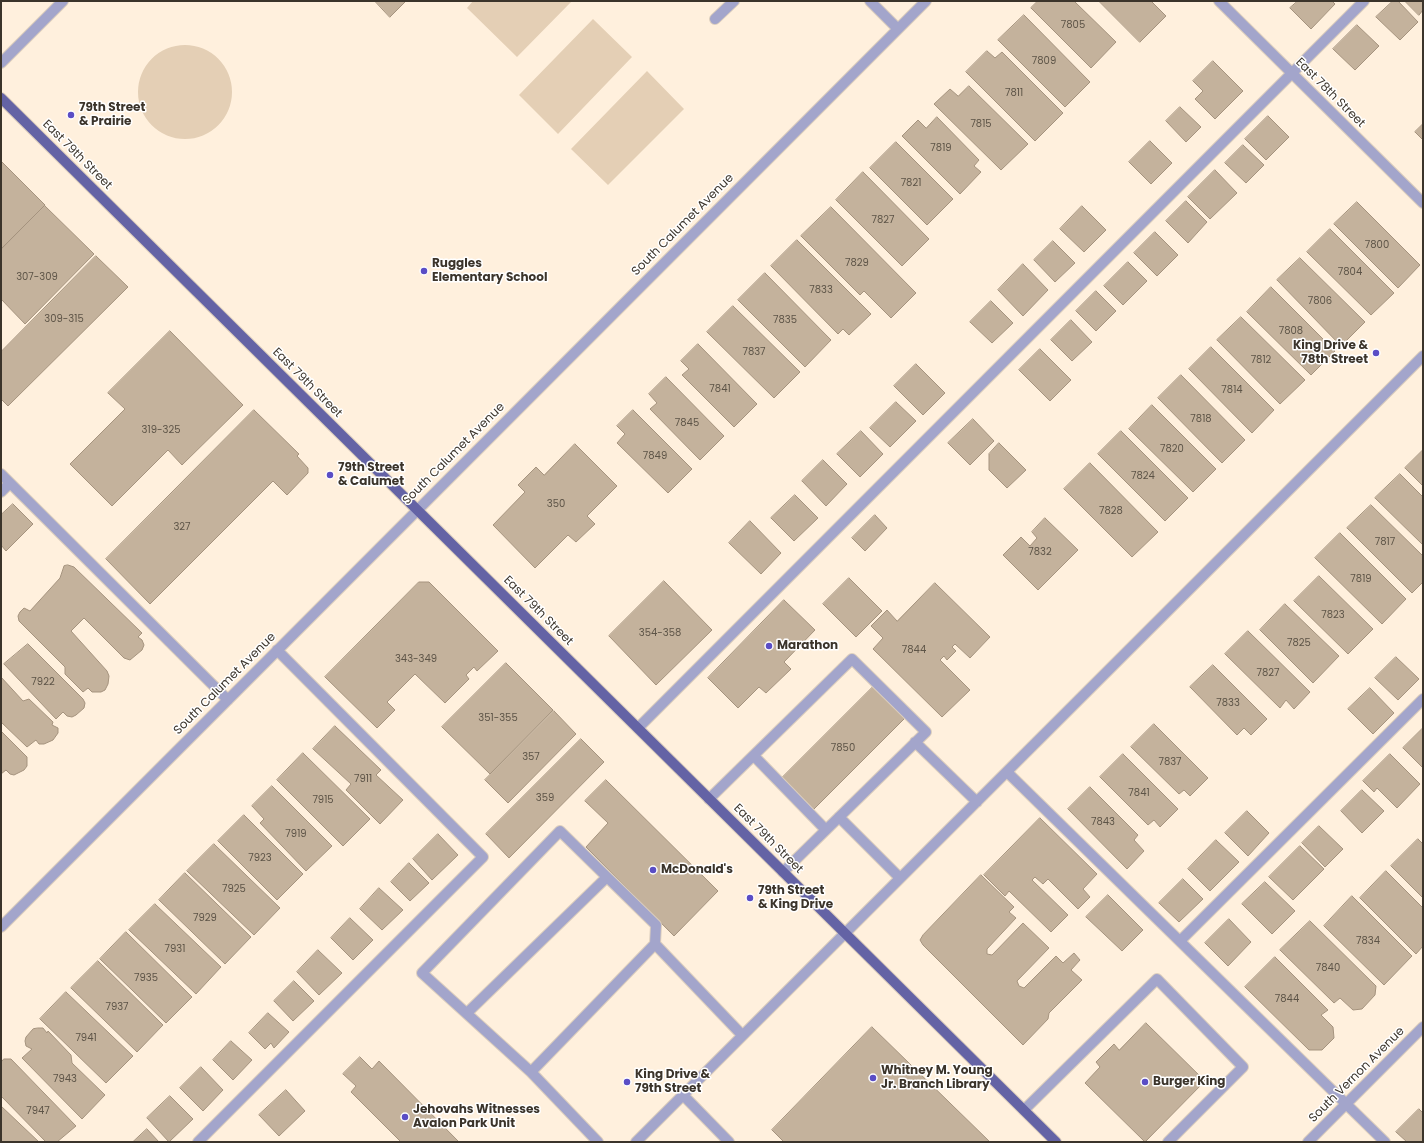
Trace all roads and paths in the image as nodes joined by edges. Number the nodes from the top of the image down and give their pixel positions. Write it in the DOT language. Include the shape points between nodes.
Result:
graph roads {
  1 [pos="63,1"];
  2 [pos="734,1"];
  3 [pos="870,1"];
  4 [pos="926,1"];
  5 [pos="1219,1"];
  6 [pos="1364,1"];
  7 [pos="715,19"];
  8 [pos="898,29"];
  9 [pos="1,63"];
  10 [pos="1292,73"];
  11 [pos="1,98"];
  12 [pos="1423,203"];
  13 [pos="1423,356"];
  14 [pos="1,474"];
  15 [pos="10,483"];
  16 [pos="1,492"];
  17 [pos="417,510"];
  18 [pos="277,650"];
  19 [pos="1423,699"];
  20 [pos="228,700"];
  21 [pos="638,728"];
  22 [pos="915,742"];
  23 [pos="754,756"];
  24 [pos="1007,772"];
  25 [pos="709,799"];
  26 [pos="977,802"];
  27 [pos="839,817"];
  28 [pos="826,830"];
  29 [pos="783,872"];
  30 [pos="607,877"];
  31 [pos="900,878"];
  32 [pos="1,927"];
  33 [pos="845,934"];
  34 [pos="1180,941"];
  35 [pos="655,944"];
  36 [pos="467,1014"];
  37 [pos="1423,1027"];
  38 [pos="742,1035"];
  39 [pos="531,1072"];
  40 [pos="683,1095"];
  41 [pos="1347,1104"];
  42 [pos="1024,1110"];
  43 [pos="198,1142"];
  44 [pos="598,1142"];
  45 [pos="636,1142"];
  46 [pos="729,1142"];
  47 [pos="1056,1142"];
  48 [pos="1168,1142"];
  49 [pos="1308,1142"];
  50 [pos="1386,1142"];
  1 -- 9 [label="street"];
  2 -- 7 [label="street"];
  3 -- 8 [label="street"];
  4 -- 8 [label="street, South Calumet Avenue"];
  5 -- 10 [label="street, East 78th Street"];
  6 -- 10 [label="street"];
  8 -- 17 [label="street, South Calumet Avenue"];
  10 -- 12 [label="street, East 78th Street"];
  10 -- 21 [label="street"];
  11 -- 17 [label="main road, East 79th Street"];
  13 -- 24 [label="street"];
  14 -- 15 [label="street"];
  15 -- 16 [label="street"];
  15 -- 20 [label="street"];
  17 -- 18 [label="street, South Calumet Avenue"];
  17 -- 21 [label="main road, East 79th Street"];
  18 -- 20 [label="street, South Calumet Avenue"];
  18 -- 43 [label="street" via="483,857"];
  19 -- 34 [label="street"];
  20 -- 32 [label="street, South Calumet Avenue"];
  21 -- 25 [label="main road, East 79th Street"];
  22 -- 23 [label="street" via="926,732 852,659"];
  22 -- 26 [label="street"];
  22 -- 27 [label="street"];
  23 -- 25 [label="street"];
  23 -- 28 [label="street"];
  24 -- 26 [label="street"];
  24 -- 34 [label="street"];
  25 -- 29 [label="main road, East 79th Street"];
  26 -- 31 [label="street"];
  27 -- 28 [label="street"];
  27 -- 31 [label="street"];
  28 -- 29 [label="street"];
  29 -- 33 [label="main road, East 79th Street"];
  30 -- 35 [label="street" via="656,925"];
  30 -- 36 [label="street"];
  30 -- 36 [label="street" via="560,831 422,973"];
  31 -- 33 [label="street"];
  33 -- 38 [label="street"];
  33 -- 42 [label="main road, East 79th Street"];
  34 -- 41 [label="street"];
  35 -- 38 [label="street"];
  35 -- 39 [label="street"];
  36 -- 39 [label="street"];
  37 -- 41 [label="street, South Vernon Avenue"];
  38 -- 40 [label="street"];
  39 -- 44 [label="street"];
  40 -- 45 [label="street"];
  40 -- 46 [label="street"];
  41 -- 49 [label="street, South Vernon Avenue"];
  41 -- 50 [label="street"];
  42 -- 47 [label="main road, East 79th Street"];
  42 -- 48 [label="street" via="1157,979 1243,1067"];
}
